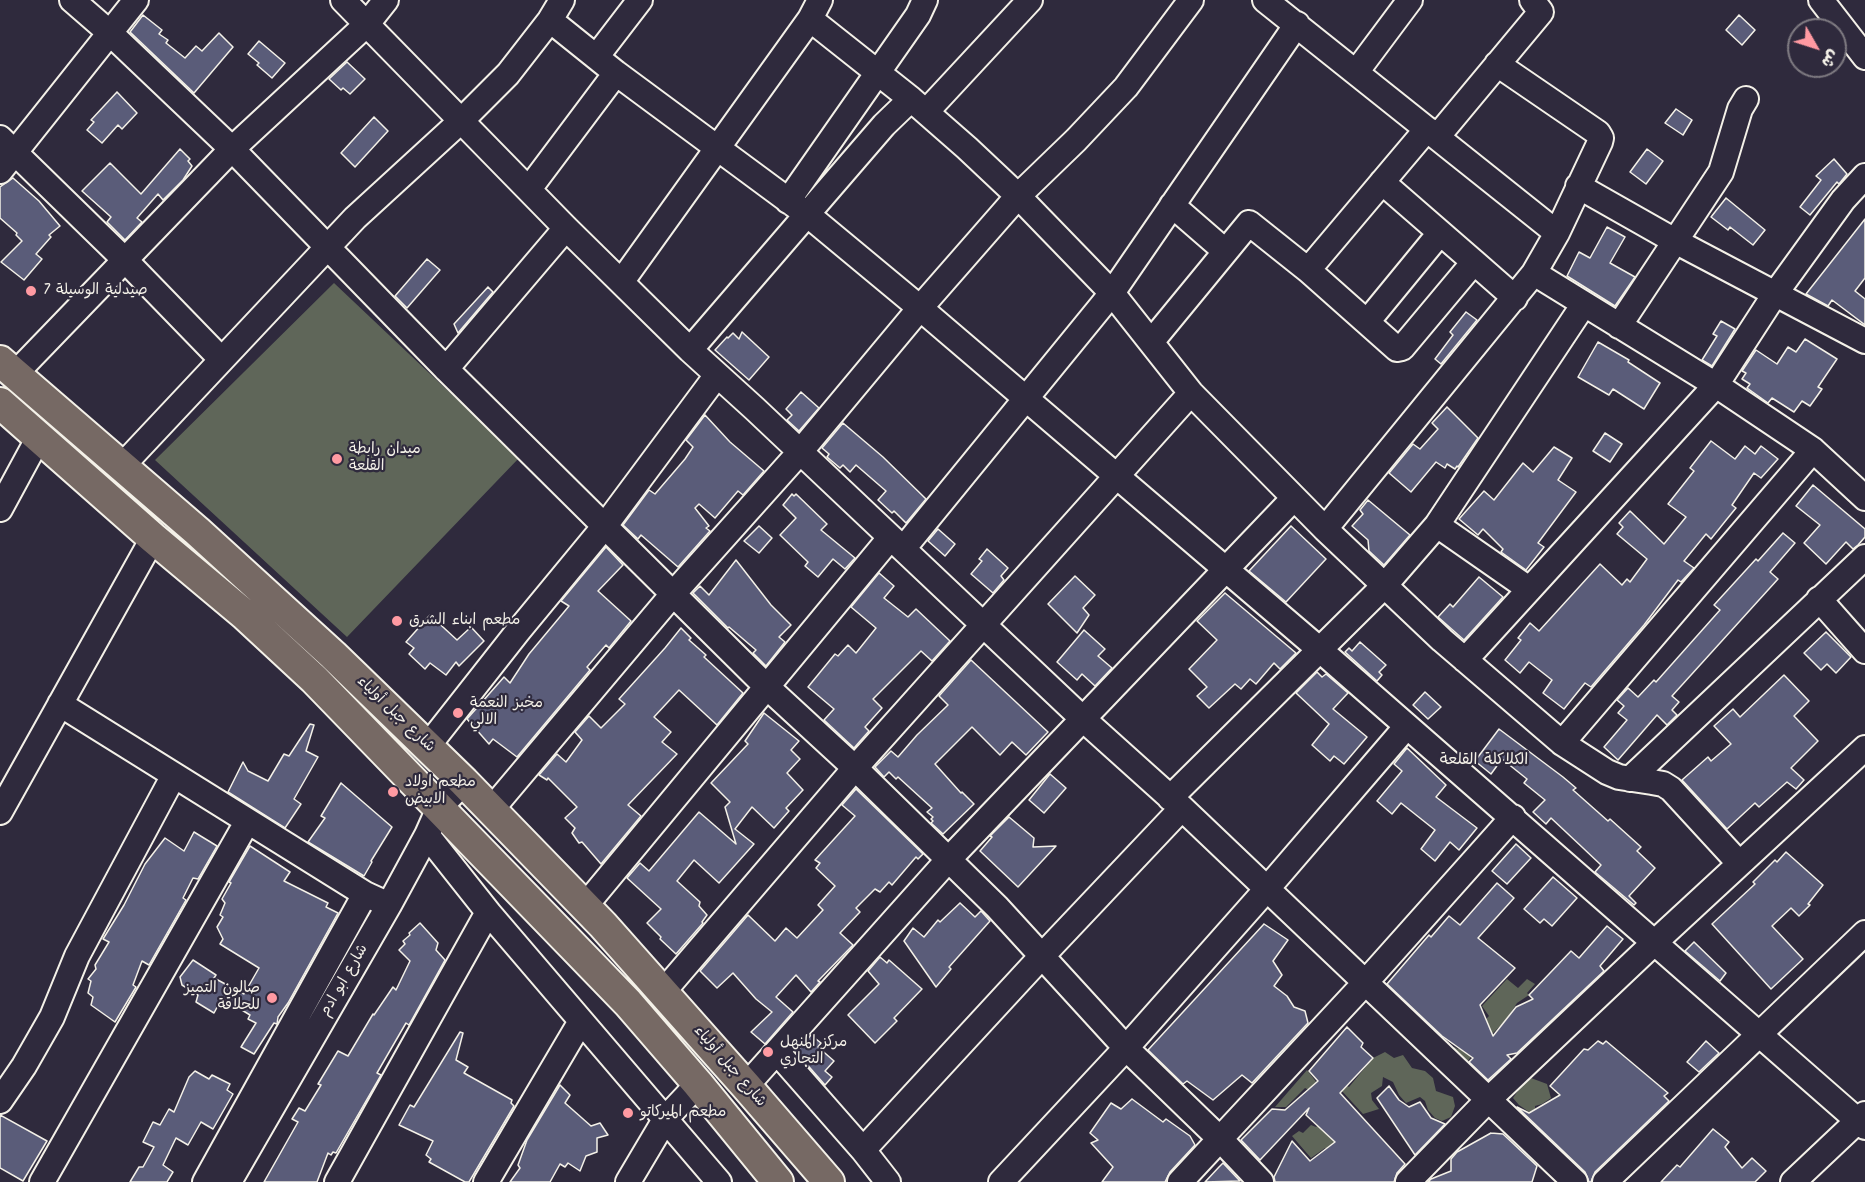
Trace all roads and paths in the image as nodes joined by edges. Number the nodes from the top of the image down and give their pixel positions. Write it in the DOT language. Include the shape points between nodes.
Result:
graph roads {
  1 [pos="72,0"];
  2 [pos="136,0"];
  3 [pos="343,0"];
  4 [pos="386,0"];
  5 [pos="640,0"];
  6 [pos="925,0"];
  7 [pos="1030,0"];
  8 [pos="1191,0"];
  9 [pos="1265,0"];
  10 [pos="1410,0"];
  11 [pos="1532,0"];
  12 [pos="1821,0"];
  13 [pos="815,9"];
  14 [pos="556,10"];
  15 [pos="367,24"];
  16 [pos="1297,24"];
  17 [pos="110,33"];
  18 [pos="597,56"];
  19 [pos="1865,57"];
  20 [pos="1497,64"];
  21 [pos="878,71"];
  22 [pos="1357,71"];
  23 [pos="616,73"];
  24 [pos="1746,99"];
  25 [pos="919,105"];
  26 [pos="462,120"];
  27 [pos="1432,133"];
  28 [pos="8,145"];
  29 [pos="717,148"];
  30 [pos="232,149"];
  31 [pos="0,171"];
  32 [pos="1865,176"];
  33 [pos="1382,182"];
  34 [pos="1578,186"];
  35 [pos="529,189"];
  36 [pos="1018,196"];
  37 [pos="788,201"];
  38 [pos="1172,205"];
  39 [pos="808,215"];
  40 [pos="566,228"];
  41 [pos="1440,233"];
  42 [pos="1557,233"];
  43 [pos="1675,241"];
  44 [pos="326,248"];
  45 [pos="1224,251"];
  46 [pos="124,259"];
  47 [pos="1473,262"];
  48 [pos="1308,270"];
  49 [pos="1534,273"];
  50 [pos="622,281"];
  51 [pos="1112,292"];
  52 [pos="1775,294"];
  53 [pos="1515,298"];
  54 [pos="1584,304"];
  55 [pos="920,308"];
  56 [pos="1366,322"];
  57 [pos="1619,326"];
  58 [pos="1152,341"];
  59 [pos="1865,341"];
  60 [pos="690,350"];
  61 [pos="221,359"];
  62 [pos="7,368"];
  63 [pos="446,369"];
  64 [pos="717,375"];
  65 [pos="1716,385"];
  66 [pos="1191,393"];
  67 [pos="1025,397"];
  68 [pos="0,403"];
  69 [pos="39,437"];
  70 [pos="1813,450"];
  71 [pos="800,452"];
  72 [pos="122,466"];
  73 [pos="1117,475"];
  74 [pos="1294,498"];
  75 [pos="1865,498"];
  76 [pos="0,509"];
  77 [pos="1437,525"];
  78 [pos="604,527"];
  79 [pos="1325,529"];
  80 [pos="153,538"];
  81 [pos="896,544"];
  82 [pos="1865,557"];
  83 [pos="1227,570"];
  84 [pos="1385,585"];
  85 [pos="1529,589"];
  86 [pos="673,594"];
  87 [pos="1819,599"];
  88 [pos="984,624"];
  89 [pos="1319,648"];
  90 [pos="1865,651"];
  91 [pos="1465,660"];
  92 [pos="766,686"];
  93 [pos="60,704"];
  94 [pos="1083,719"];
  95 [pos="1407,726"];
  96 [pos="1562,743"];
  97 [pos="428,747"];
  98 [pos="1865,748"];
  99 [pos="855,768"];
  100 [pos="174,775"];
  101 [pos="1630,779"];
  102 [pos="464,782"];
  103 [pos="1176,803"];
  104 [pos="439,808"];
  105 [pos="491,810"];
  106 [pos="0,812"];
  107 [pos="1513,817"];
  108 [pos="247,822"];
  109 [pos="427,836"];
  110 [pos="948,860"];
  111 [pos="1739,863"];
  112 [pos="1266,890"];
  113 [pos="365,894"];
  114 [pos="389,905"];
  115 [pos="585,906"];
  116 [pos="488,912"];
  117 [pos="1865,933"];
  118 [pos="1654,943"];
  119 [pos="1042,956"];
  120 [pos="1364,984"];
  121 [pos="663,992"];
  122 [pos="581,1021"];
  123 [pos="1759,1033"];
  124 [pos="1126,1048"];
  125 [pos="777,1052"];
  126 [pos="698,1084"];
  127 [pos="746,1086"];
  128 [pos="1488,1100"];
  129 [pos="0,1101"];
  130 [pos="666,1118"];
  131 [pos="1863,1120"];
  132 [pos="1221,1140"];
  133 [pos="863,1150"];
  134 [pos="42,1182"];
  135 [pos="205,1182"];
  136 [pos="229,1182"];
  137 [pos="337,1182"];
  138 [pos="486,1182"];
  139 [pos="628,1182"];
  140 [pos="719,1182"];
  141 [pos="778,1182"];
  142 [pos="829,1182"];
  143 [pos="888,1182"];
  144 [pos="1001,1182"];
  145 [pos="1180,1182"];
  146 [pos="1261,1182"];
  147 [pos="1408,1182"];
  148 [pos="1575,1182"];
  149 [pos="1605,1182"];
  150 [pos="1793,1182"];
  1 -- 17 [label="street"];
  2 -- 17 [label="street"];
  3 -- 15 [label="street"];
  4 -- 15 [label="street"];
  5 -- 18 [label="street"];
  6 -- 21 [label="street"];
  7 -- 25 [label="street"];
  8 -- 36 [label="street" via="1126,87"];
  9 -- 16 [label="street"];
  10 -- 22 [label="street"];
  11 -- 20 [label="street" via="1541,12"];
  12 -- 19 [label="street"];
  13 -- 21 [label="street"];
  13 -- 29 [label="street"];
  14 -- 18 [label="street"];
  14 -- 26 [label="street" via="508,74"];
  15 -- 26 [label="street"];
  15 -- 30 [label="street"];
  16 -- 22 [label="street"];
  16 -- 38 [label="street"];
  17 -- 28 [label="street"];
  17 -- 30 [label="street"];
  18 -- 23 [label="street"];
  20 -- 27 [label="street"];
  20 -- 34 [label="street" via="1600,134 1600,142"];
  21 -- 25 [label="street"];
  21 -- 37 [label="street"];
  22 -- 27 [label="street"];
  23 -- 29 [label="street"];
  23 -- 35 [label="street"];
  24 -- 43 [label="street" via="1722,170"];
  25 -- 36 [label="street"];
  25 -- 39 [label="street" via="884,125"];
  26 -- 35 [label="street"];
  26 -- 44 [label="street"];
  27 -- 33 [label="street"];
  27 -- 42 [label="street"];
  28 -- 31 [label="street"];
  28 -- 46 [label="street"];
  29 -- 37 [label="street"];
  29 -- 50 [label="street"];
  30 -- 44 [label="street"];
  30 -- 46 [label="street"];
  32 -- 52 [label="street"];
  33 -- 41 [label="street"];
  33 -- 48 [label="street"];
  34 -- 42 [label="street"];
  34 -- 43 [label="street"];
  35 -- 40 [label="street"];
  36 -- 51 [label="street"];
  36 -- 55 [label="street"];
  37 -- 39 [label="street"];
  38 -- 45 [label="street"];
  38 -- 51 [label="street"];
  39 -- 55 [label="street"];
  39 -- 60 [label="street"];
  40 -- 50 [label="street"];
  40 -- 63 [label="street"];
  41 -- 47 [label="street"];
  41 -- 56 [label="street"];
  42 -- 49 [label="street"];
  43 -- 52 [label="street"];
  43 -- 57 [label="street"];
  44 -- 61 [label="street"];
  44 -- 63 [label="street"];
  45 -- 48 [label="street" via="1250,222"];
  45 -- 58 [label="street"];
  46 -- 61 [label="street"];
  46 -- 62 [label="street"];
  47 -- 53 [label="street"];
  47 -- 56 [label="street" via="1400,350"];
  48 -- 56 [label="street"];
  49 -- 53 [label="street"];
  49 -- 54 [label="street"];
  50 -- 60 [label="street"];
  51 -- 58 [label="street"];
  51 -- 67 [label="street"];
  52 -- 59 [label="street"];
  52 -- 65 [label="street"];
  53 -- 79 [label="street"];
  54 -- 57 [label="street"];
  54 -- 77 [label="street"];
  55 -- 67 [label="street"];
  55 -- 71 [label="street"];
  57 -- 65 [label="street"];
  58 -- 66 [label="street"];
  60 -- 64 [label="street"];
  61 -- 72 [label="street"];
  62 -- 72 [label="main road, شارع جبل أولياء"];
  63 -- 78 [label="street"];
  64 -- 71 [label="street"];
  64 -- 78 [label="street"];
  65 -- 70 [label="street"];
  65 -- 85 [label="street"];
  66 -- 73 [label="street"];
  66 -- 74 [label="street"];
  67 -- 73 [label="street"];
  67 -- 81 [label="street"];
  68 -- 69 [label="main road"];
  69 -- 76 [label="street"];
  69 -- 80 [label="main road"];
  70 -- 75 [label="street"];
  70 -- 96 [label="street"];
  71 -- 81 [label="street"];
  71 -- 86 [label="street"];
  72 -- 97 [label="main road, شارع جبل أولياء" via="198,531"];
  73 -- 83 [label="street"];
  73 -- 88 [label="street"];
  74 -- 79 [label="street"];
  74 -- 83 [label="street"];
  77 -- 84 [label="street"];
  77 -- 85 [label="street"];
  78 -- 86 [label="street"];
  78 -- 97 [label="street"];
  79 -- 84 [label="street"];
  80 -- 93 [label="street"];
  80 -- 104 [label="main road" via="314,679"];
  81 -- 88 [label="street"];
  81 -- 92 [label="street"];
  82 -- 87 [label="street"];
  83 -- 89 [label="street"];
  83 -- 94 [label="street"];
  84 -- 89 [label="street"];
  84 -- 91 [label="street"];
  85 -- 91 [label="street"];
  86 -- 92 [label="street"];
  86 -- 105 [label="street"];
  87 -- 90 [label="street"];
  87 -- 101 [label="street"];
  88 -- 94 [label="street"];
  88 -- 99 [label="street"];
  89 -- 95 [label="street"];
  89 -- 103 [label="street"];
  91 -- 96 [label="street"];
  92 -- 99 [label="street"];
  92 -- 115 [label="street"];
  93 -- 100 [label="street"];
  93 -- 106 [label="street"];
  94 -- 103 [label="street"];
  94 -- 110 [label="street"];
  95 -- 107 [label="street"];
  95 -- 112 [label="street"];
  96 -- 101 [label="street" via="1607,772"];
  97 -- 102 [label="main road, شارع جبل أولياء"];
  98 -- 111 [label="street"];
  99 -- 110 [label="street"];
  99 -- 121 [label="street"];
  100 -- 108 [label="street"];
  100 -- 129 [label="street" via="77,956 52,1017"];
  101 -- 111 [label="street" via="1664,784 1671,789"];
  102 -- 104 [label="street, شارع ابو ادم"];
  102 -- 105 [label="main road, شارع جبل أولياء"];
  103 -- 112 [label="street"];
  103 -- 119 [label="street"];
  104 -- 109 [label="street, شارع ابو ادم"];
  104 -- 126 [label="main road" via="628,1003"];
  105 -- 115 [label="main road, شارع جبل أولياء"];
  107 -- 118 [label="street"];
  107 -- 120 [label="street"];
  108 -- 113 [label="street"];
  108 -- 134 [label="street"];
  109 -- 114 [label="street, شارع ابو ادم"];
  109 -- 116 [label="street"];
  110 -- 119 [label="street"];
  110 -- 125 [label="street"];
  111 -- 118 [label="street"];
  112 -- 120 [label="street"];
  112 -- 124 [label="street"];
  113 -- 114 [label="street"];
  113 -- 135 [label="street"];
  114 -- 136 [label="street, شارع ابو ادم"];
  115 -- 121 [label="main road, شارع جبل أولياء"];
  116 -- 122 [label="street"];
  116 -- 137 [label="street"];
  117 -- 123 [label="street"];
  118 -- 123 [label="street"];
  118 -- 128 [label="street"];
  119 -- 124 [label="street"];
  119 -- 133 [label="street"];
  120 -- 128 [label="street"];
  120 -- 132 [label="street"];
  121 -- 127 [label="main road, شارع جبل أولياء"];
  122 -- 130 [label="street"];
  122 -- 138 [label="street"];
  123 -- 131 [label="street"];
  123 -- 149 [label="street"];
  124 -- 132 [label="street"];
  124 -- 144 [label="street"];
  125 -- 127 [label="street"];
  125 -- 133 [label="street"];
  126 -- 130 [label="street"];
  126 -- 141 [label="main road"];
  127 -- 142 [label="main road, شارع جبل أولياء"];
  128 -- 147 [label="street"];
  128 -- 148 [label="street"];
  130 -- 139 [label="street"];
  130 -- 140 [label="street"];
  131 -- 150 [label="street"];
  132 -- 145 [label="street"];
  132 -- 146 [label="street"];
  133 -- 143 [label="street"];
}
